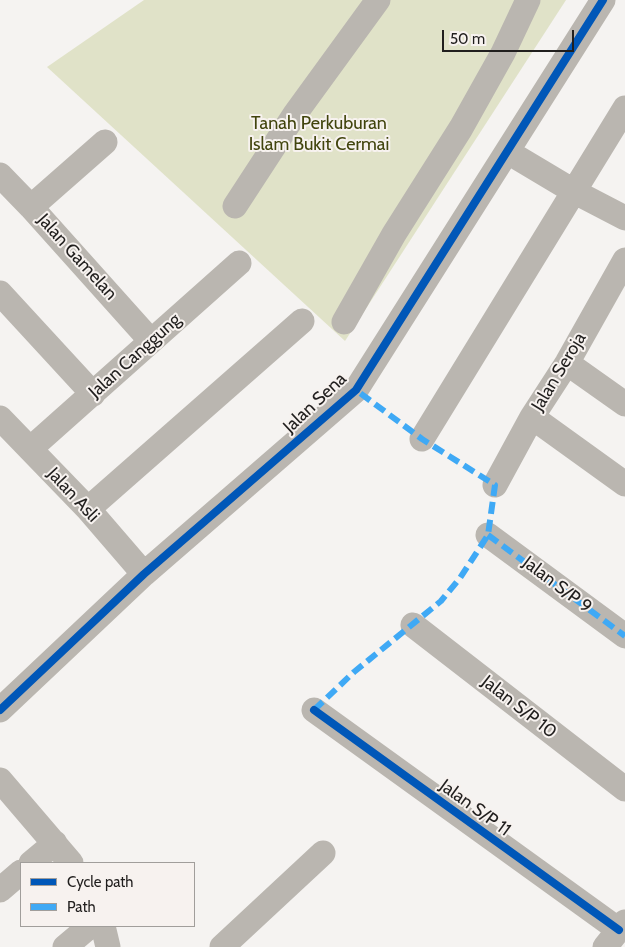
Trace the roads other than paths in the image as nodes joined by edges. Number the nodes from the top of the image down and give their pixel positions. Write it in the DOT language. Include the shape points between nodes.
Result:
graph roads {
  1 [pos="378,0"];
  2 [pos="603,0"];
  3 [pos="520,3"];
  4 [pos="625,108"];
  5 [pos="105,142"];
  6 [pos="508,152"];
  7 [pos="0,175"];
  8 [pos="575,192"];
  9 [pos="235,206"];
  10 [pos="31,207"];
  11 [pos="625,218"];
  12 [pos="625,260"];
  13 [pos="239,263"];
  14 [pos="618,287"];
  15 [pos="0,293"];
  16 [pos="302,321"];
  17 [pos="344,322"];
  18 [pos="151,341"];
  19 [pos="567,363"];
  20 [pos="93,394"];
  21 [pos="625,404"];
  22 [pos="532,417"];
  23 [pos="0,418"];
  24 [pos="422,439"];
  25 [pos="30,449"];
  26 [pos="625,484"];
  27 [pos="495,485"];
  28 [pos="88,509"];
  29 [pos="488,535"];
  30 [pos="144,574"];
  31 [pos="413,625"];
  32 [pos="625,636"];
  33 [pos="0,710"];
  34 [pos="314,710"];
  35 [pos="1,784"];
  36 [pos="625,789"];
  37 [pos="55,843"];
  38 [pos="324,854"];
  39 [pos="32,862"];
  40 [pos="71,862"];
  41 [pos="20,873"];
  42 [pos="0,890"];
  43 [pos="89,927"];
  44 [pos="103,927"];
  45 [pos="616,933"];
  46 [pos="65,947"];
  47 [pos="108,947"];
  48 [pos="222,947"];
  1 -- 9 [label="street" via="295,114"];
  2 -- 6 [label="street, Jalan Sena"];
  3 -- 17 [label="street" via="503,53"];
  4 -- 8 [label="street"];
  5 -- 10 [label="street"];
  6 -- 8 [label="street"];
  6 -- 30 [label="street, Jalan Sena" via="356,390"];
  7 -- 10 [label="street, Jalan Gamelan"];
  8 -- 11 [label="street"];
  8 -- 24 [label="street"];
  10 -- 18 [label="street, Jalan Gamelan"];
  12 -- 14 [label="street, Jalan Seroja"];
  13 -- 18 [label="street, Jalan Canggung"];
  14 -- 19 [label="street, Jalan Seroja"];
  15 -- 20 [label="street"];
  16 -- 28 [label="street"];
  18 -- 20 [label="street, Jalan Canggung"];
  19 -- 21 [label="street"];
  19 -- 22 [label="street, Jalan Seroja"];
  20 -- 25 [label="street, Jalan Canggung"];
  22 -- 26 [label="street"];
  22 -- 27 [label="street, Jalan Seroja"];
  23 -- 25 [label="street, Jalan Asli"];
  25 -- 28 [label="street, Jalan Asli"];
  28 -- 30 [label="street, Jalan Asli"];
  29 -- 32 [label="street, Jalan S/P 9"];
  30 -- 33 [label="street, Jalan Sena"];
  31 -- 36 [label="street, Jalan S/P 10"];
  34 -- 45 [label="street, Jalan S/P 11"];
  35 -- 37 [label="street"];
  37 -- 39 [label="street"];
  37 -- 40 [label="street"];
  38 -- 48 [label="street"];
  41 -- 42 [label="street"];
  43 -- 46 [label="street"];
  44 -- 47 [label="street"];
}
